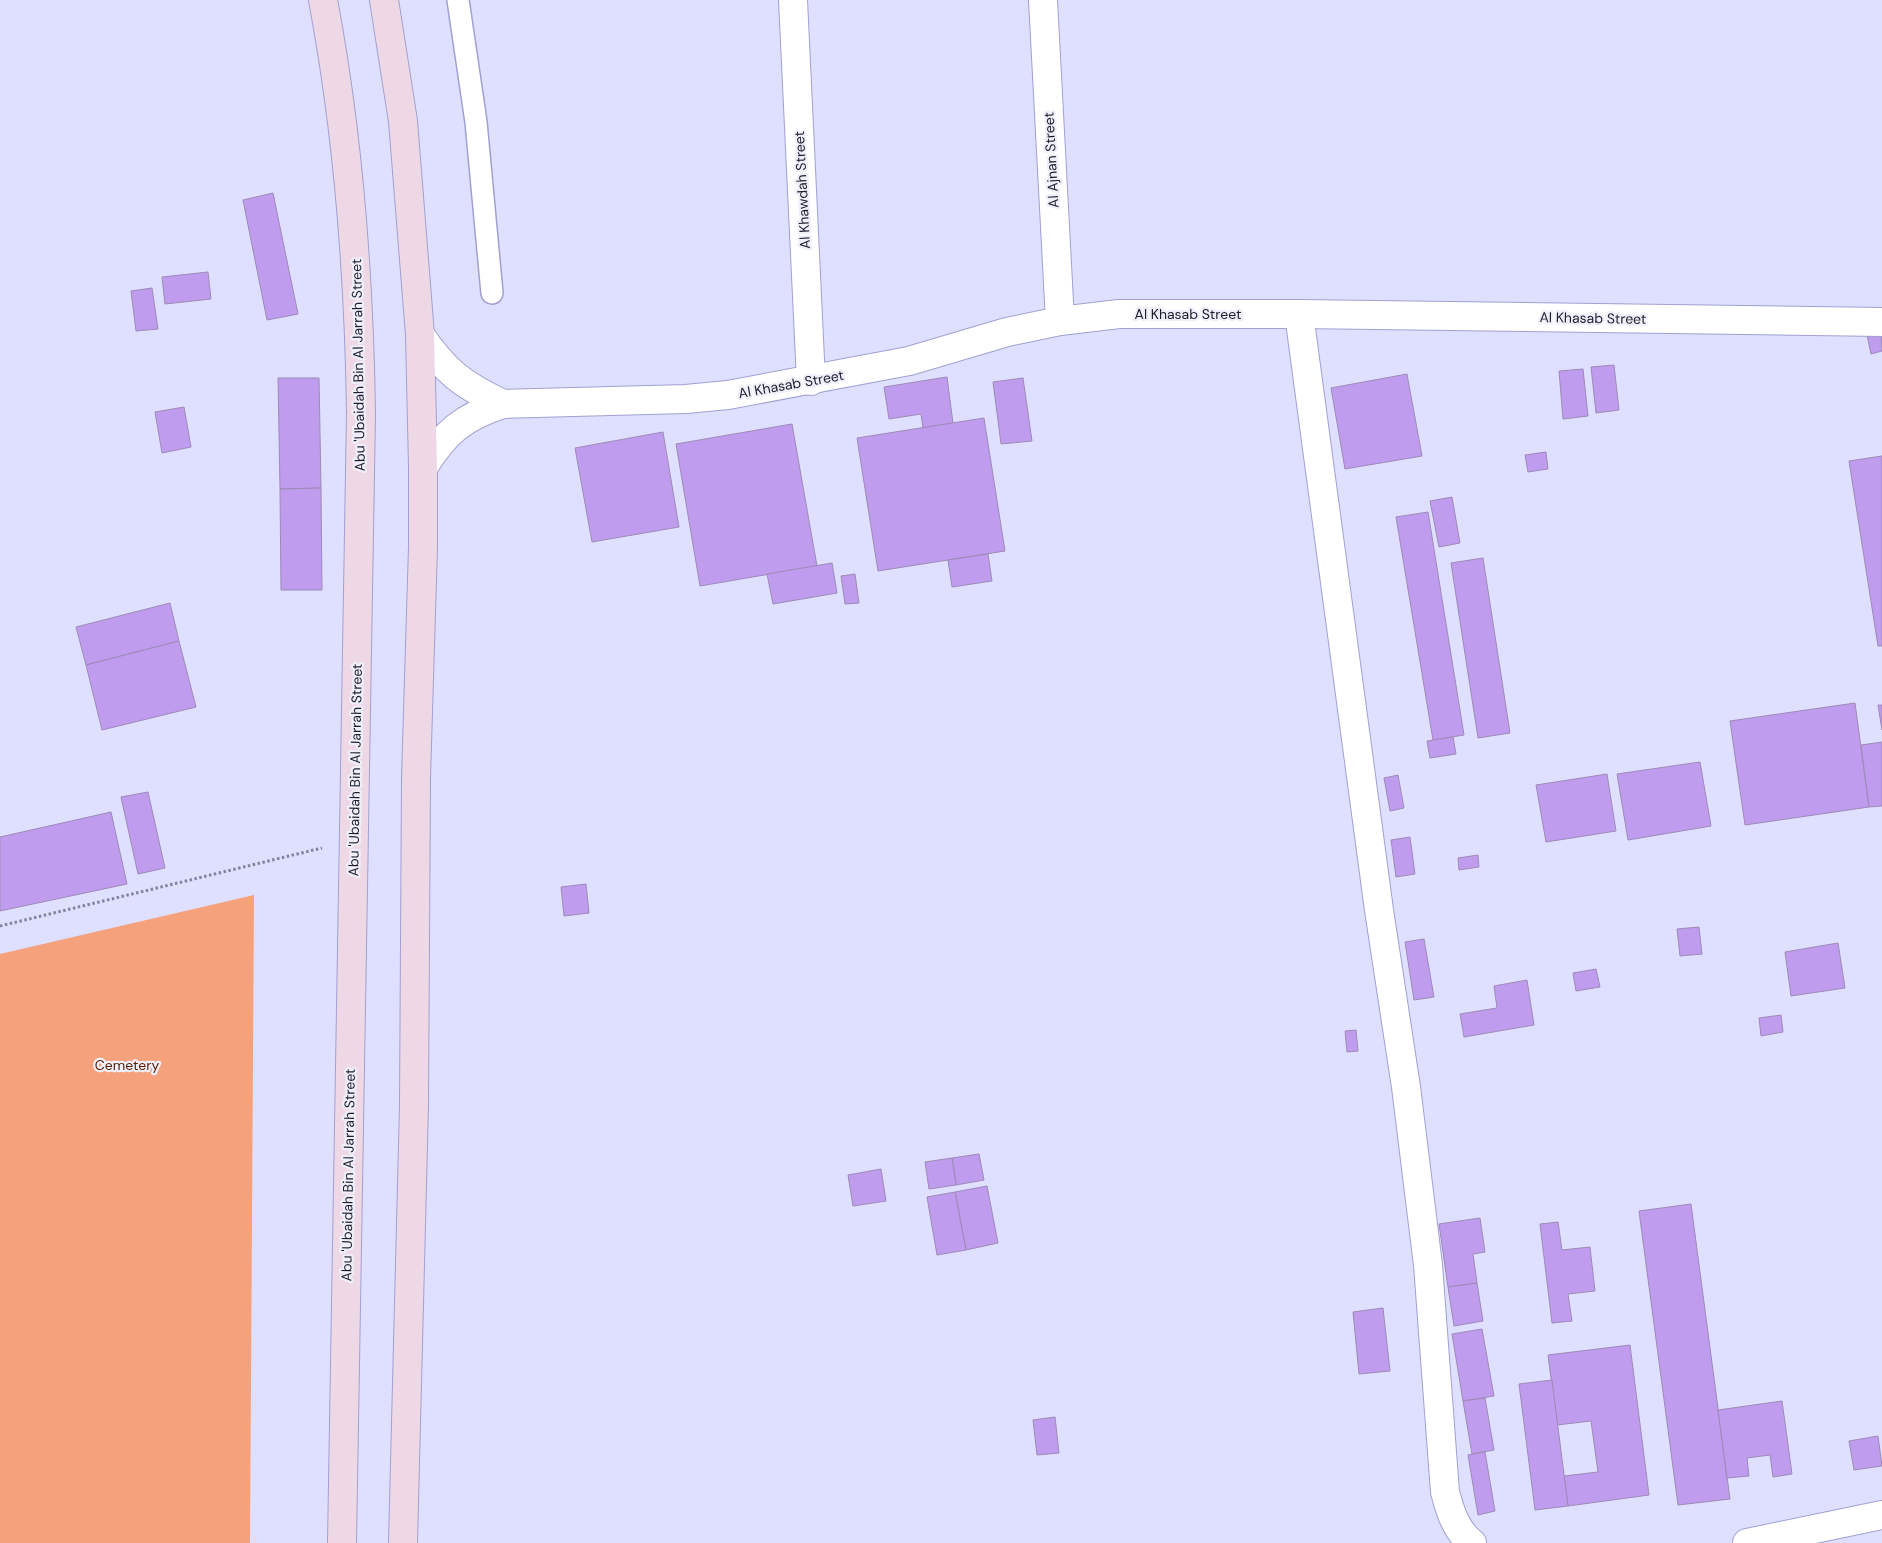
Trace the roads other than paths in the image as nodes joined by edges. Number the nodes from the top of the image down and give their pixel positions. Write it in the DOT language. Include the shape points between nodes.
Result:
graph roads {
  1 [pos="323,0"];
  2 [pos="384,0"];
  3 [pos="458,0"];
  4 [pos="793,0"];
  5 [pos="1043,0"];
  6 [pos="492,293"];
  7 [pos="1299,314"];
  8 [pos="1060,321"];
  9 [pos="1882,322"];
  10 [pos="420,335"];
  11 [pos="812,381"];
  12 [pos="503,404"];
  13 [pos="423,468"];
  14 [pos="1882,1515"];
  15 [pos="1459,1537"];
  16 [pos="342,1543"];
  17 [pos="403,1543"];
  18 [pos="1746,1543"];
  1 -- 16 [label="main road, Abu 'Ubaidah Bin Al Jarrah Street" via="336,67 349,172 359,297 362,412"];
  2 -- 10 [label="main road" via="403,122"];
  3 -- 6 [label="lane" via="476,122"];
  4 -- 11 [label="street, Al Khawdah Street"];
  5 -- 8 [label="street, Al Ajnan Street"];
  7 -- 8 [label="street, Al Khasab Street" via="1119,314"];
  7 -- 9 [label="street, Al Khasab Street"];
  7 -- 15 [label="street" via="1423,1226 1445,1492"];
  8 -- 11 [label="street, Al Khasab Street" via="1007,332 909,361"];
  10 -- 12 [label="street, Al Khasab Street" via="455,377"];
  10 -- 13 [label="main road"];
  11 -- 12 [label="street, Al Khasab Street" via="686,399"];
  12 -- 13 [label="street, Al Khasab Street" via="478,412 455,426 437,445"];
  13 -- 17 [label="main road" via="416,778 414,1105"];
  14 -- 18 [label="street"];
}
